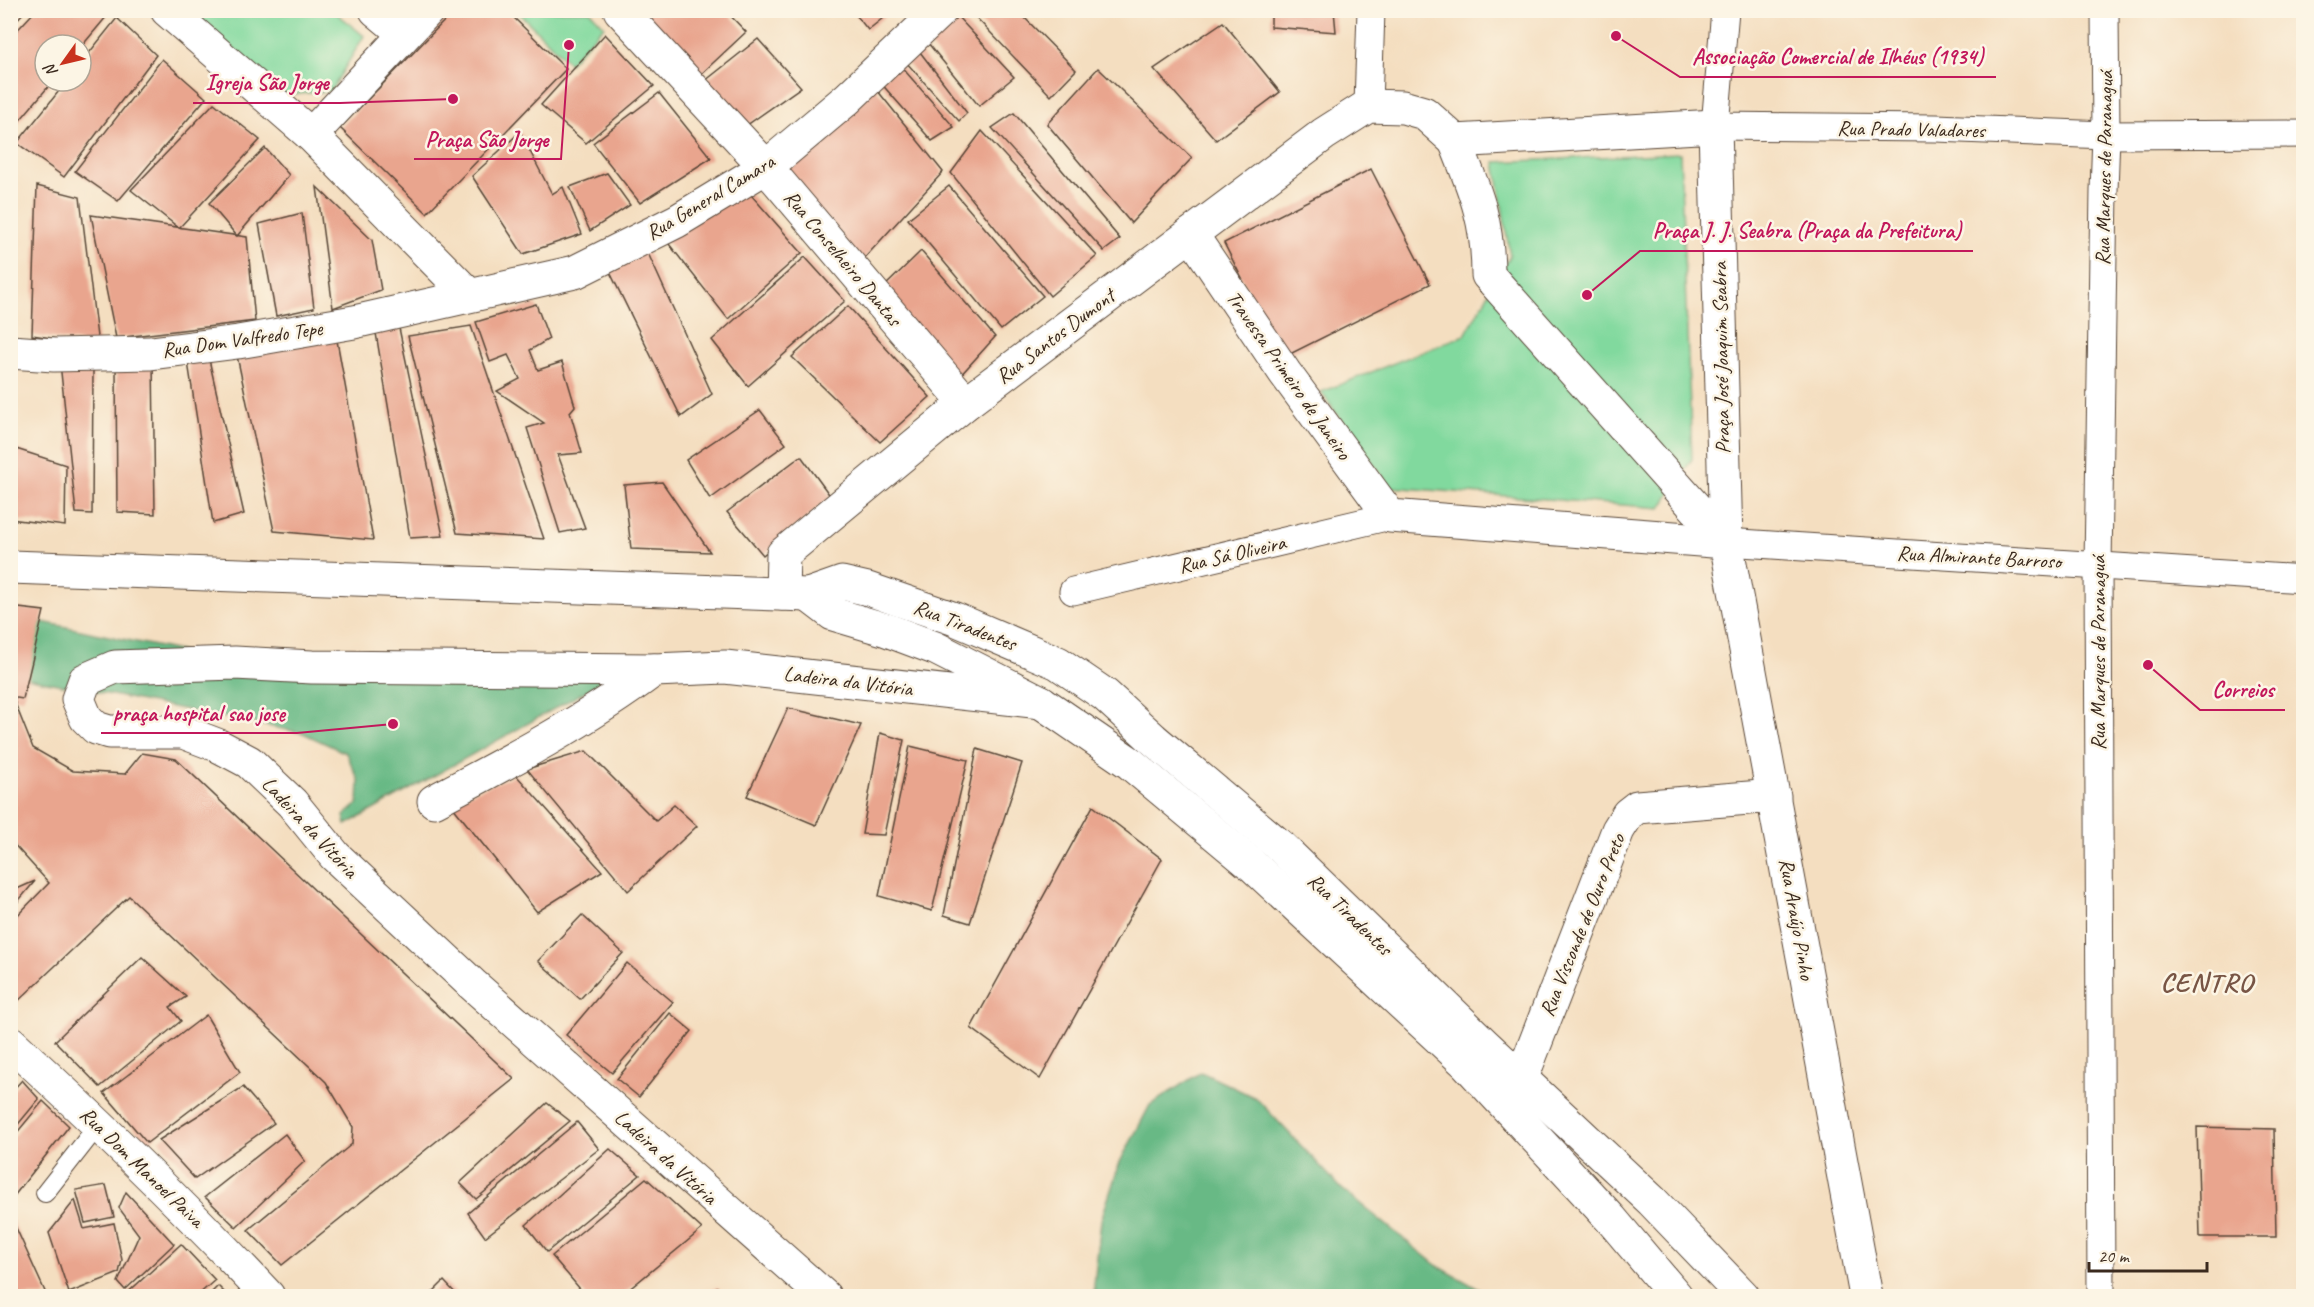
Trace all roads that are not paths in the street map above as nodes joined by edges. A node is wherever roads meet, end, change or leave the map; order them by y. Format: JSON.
{"nodes":[{"id":1,"x":167,"y":10,"type":"edge"},
{"id":2,"x":376,"y":10,"type":"edge"},
{"id":3,"x":428,"y":10,"type":"edge"},
{"id":4,"x":620,"y":10,"type":"edge"},
{"id":5,"x":942,"y":10,"type":"edge"},
{"id":6,"x":1371,"y":10,"type":"edge"},
{"id":7,"x":1725,"y":10,"type":"edge"},
{"id":8,"x":2104,"y":10,"type":"edge"},
{"id":9,"x":405,"y":34,"type":"junction"},
{"id":10,"x":1368,"y":106,"type":"junction"},
{"id":11,"x":1715,"y":126,"type":"junction"},
{"id":12,"x":2304,"y":134,"type":"edge"},
{"id":13,"x":311,"y":135,"type":"junction"},
{"id":14,"x":2106,"y":135,"type":"junction"},
{"id":15,"x":1455,"y":141,"type":"junction"},
{"id":16,"x":766,"y":167,"type":"junction"},
{"id":17,"x":1191,"y":234,"type":"junction"},
{"id":18,"x":469,"y":295,"type":"junction"},
{"id":19,"x":10,"y":352,"type":"edge"},
{"id":20,"x":966,"y":403,"type":"junction"},
{"id":21,"x":1390,"y":516,"type":"junction"},
{"id":22,"x":1726,"y":542,"type":"junction"},
{"id":23,"x":2098,"y":564,"type":"junction"},
{"id":24,"x":10,"y":567,"type":"edge"},
{"id":25,"x":2304,"y":579,"type":"edge"},
{"id":26,"x":1073,"y":591,"type":"dead end"},
{"id":27,"x":795,"y":595,"type":"junction"},
{"id":28,"x":654,"y":670,"type":"junction"},
{"id":29,"x":1041,"y":702,"type":"junction"},
{"id":30,"x":1774,"y":796,"type":"junction"},
{"id":31,"x":434,"y":801,"type":"dead end"},
{"id":32,"x":1243,"y":815,"type":"junction"},
{"id":33,"x":1223,"y":840,"type":"junction"},
{"id":34,"x":10,"y":1042,"type":"edge"},
{"id":35,"x":1512,"y":1091,"type":"junction"},
{"id":36,"x":99,"y":1124,"type":"junction"},
{"id":37,"x":45,"y":1193,"type":"dead end"},
{"id":38,"x":268,"y":1296,"type":"edge"},
{"id":39,"x":824,"y":1296,"type":"edge"},
{"id":40,"x":1676,"y":1296,"type":"edge"},
{"id":41,"x":1743,"y":1296,"type":"edge"},
{"id":42,"x":1866,"y":1296,"type":"edge"},
{"id":43,"x":2101,"y":1296,"type":"edge"}],
"edges":[{"from":1,"to":13,"type":"street"},
{"from":2,"to":9,"type":"street"},
{"from":3,"to":9,"type":"street"},
{"from":4,"to":16,"type":"street","name":"Rua Conselheiro Dantas"},
{"from":5,"to":16,"type":"street","name":"Rua General Camara"},
{"from":6,"to":10,"type":"street"},
{"from":7,"to":11,"type":"street"},
{"from":8,"to":14,"type":"street","name":"Rua Marques de Paranaguá"},
{"from":9,"to":13,"type":"street"},
{"from":10,"to":15,"type":"street"},
{"from":10,"to":17,"type":"street","name":"Rua Santos Dumont"},
{"from":11,"to":14,"type":"street","name":"Rua Prado Valadares"},
{"from":11,"to":15,"type":"street"},
{"from":11,"to":22,"type":"street","name":"Praça José Joaquim Seabra"},
{"from":12,"to":14,"type":"street","name":"Rua Prado Valadares"},
{"from":13,"to":18,"type":"street"},
{"from":14,"to":23,"type":"street","name":"Rua Marques de Paranaguá"},
{"from":15,"to":22,"type":"street"},
{"from":16,"to":18,"type":"street","name":"Rua General Camara"},
{"from":16,"to":20,"type":"street","name":"Rua Conselheiro Dantas"},
{"from":17,"to":20,"type":"street","name":"Rua Santos Dumont"},
{"from":17,"to":21,"type":"street","name":"Travessa Primeiro de Janeiro"},
{"from":18,"to":19,"type":"street","name":"Rua Dom Valfredo Tepe"},
{"from":20,"to":27,"type":"street","name":"Rua Santos Dumont"},
{"from":21,"to":22,"type":"street"},
{"from":21,"to":26,"type":"street","name":"Rua Sá Oliveira"},
{"from":22,"to":23,"type":"street","name":"Rua Almirante Barroso"},
{"from":22,"to":30,"type":"street","name":"Rua Araújo Pinho"},
{"from":23,"to":25,"type":"street","name":"Rua Almirante Barroso"},
{"from":23,"to":43,"type":"street","name":"Rua Marques de Paranaguá"},
{"from":24,"to":27,"type":"street"},
{"from":27,"to":29,"type":"street","name":"Rua Tiradentes"},
{"from":27,"to":32,"type":"street","name":"Rua Tiradentes"},
{"from":28,"to":29,"type":"street","name":"Ladeira da Vitória"},
{"from":28,"to":31,"type":"street"},
{"from":28,"to":39,"type":"street","name":"Ladeira da Vitória"},
{"from":29,"to":33,"type":"street","name":"Rua Tiradentes"},
{"from":30,"to":35,"type":"street","name":"Rua Visconde de Ouro Preto"},
{"from":30,"to":42,"type":"street","name":"Rua Araújo Pinho"},
{"from":32,"to":33,"type":"street"},
{"from":32,"to":35,"type":"street","name":"Rua Tiradentes"},
{"from":33,"to":35,"type":"street","name":"Rua Tiradentes"},
{"from":34,"to":36,"type":"street","name":"Rua Dom Manoel Paiva"},
{"from":35,"to":40,"type":"street"},
{"from":35,"to":41,"type":"street","name":"Rua Tiradentes"},
{"from":36,"to":37,"type":"lane"},
{"from":36,"to":38,"type":"street","name":"Rua Dom Manoel Paiva"}]}
